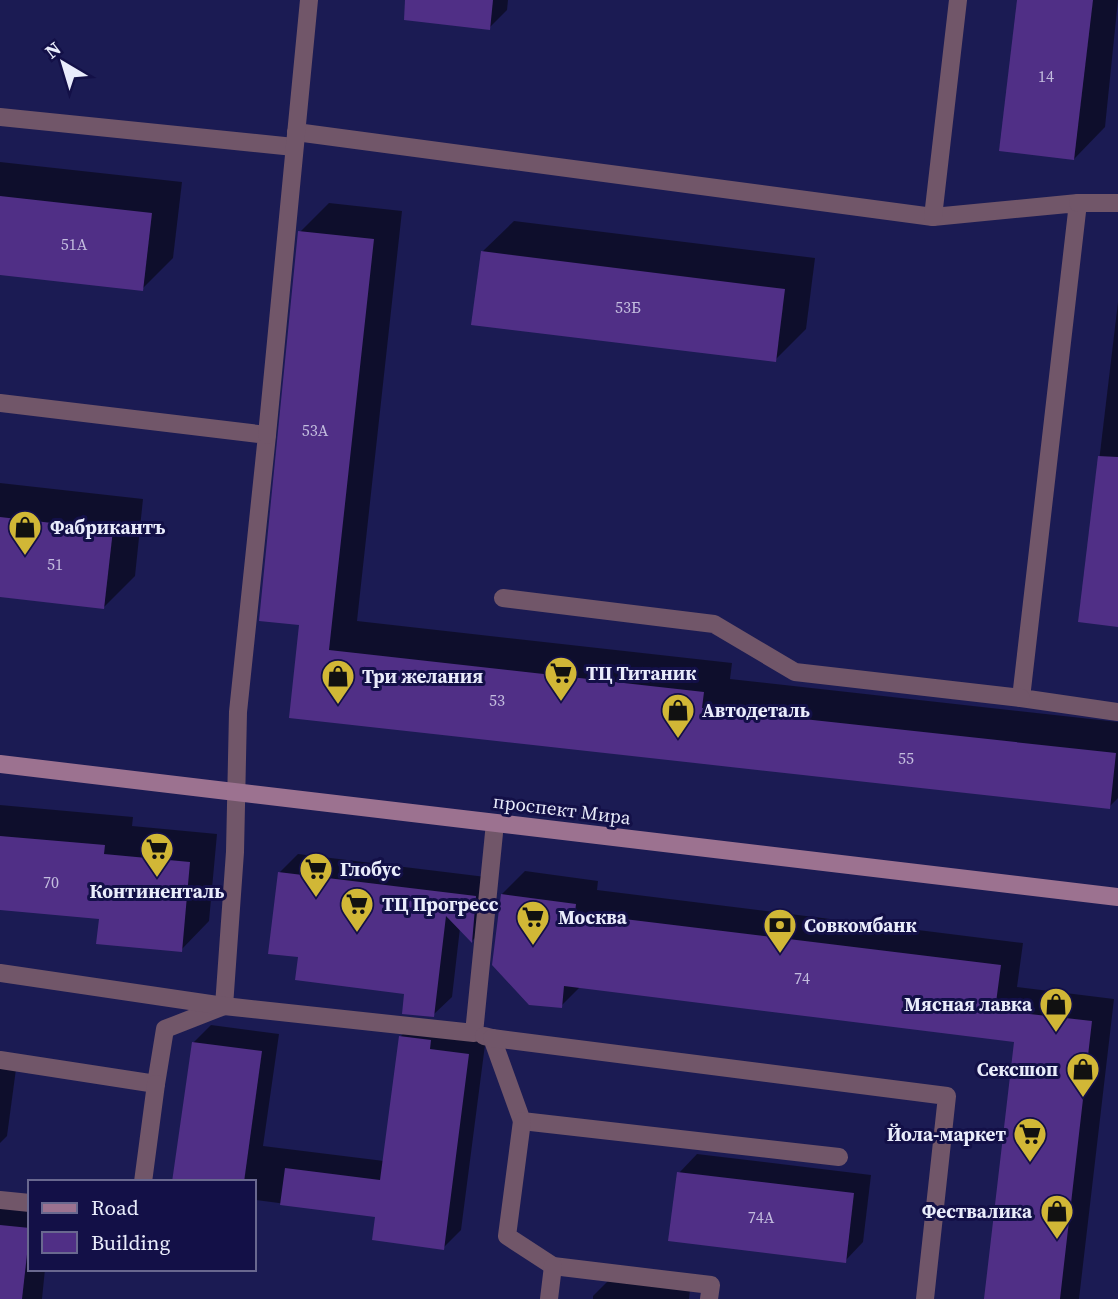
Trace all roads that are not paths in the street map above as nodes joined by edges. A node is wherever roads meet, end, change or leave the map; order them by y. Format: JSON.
{"nodes":[{"id":1,"x":309,"y":0,"type":"edge"},
{"id":2,"x":958,"y":0,"type":"edge"},
{"id":3,"x":0,"y":117,"type":"edge"},
{"id":4,"x":295,"y":139,"type":"junction"},
{"id":5,"x":1118,"y":203,"type":"edge"},
{"id":6,"x":1078,"y":204,"type":"junction"},
{"id":7,"x":933,"y":217,"type":"junction"},
{"id":8,"x":0,"y":403,"type":"edge"},
{"id":9,"x":267,"y":435,"type":"junction"},
{"id":10,"x":503,"y":598,"type":"dead end"},
{"id":11,"x":1021,"y":698,"type":"junction"},
{"id":12,"x":1118,"y":712,"type":"edge"},
{"id":13,"x":0,"y":764,"type":"edge"},
{"id":14,"x":236,"y":792,"type":"junction"},
{"id":15,"x":495,"y":822,"type":"junction"},
{"id":16,"x":1118,"y":897,"type":"edge"},
{"id":17,"x":0,"y":973,"type":"edge"},
{"id":18,"x":224,"y":1006,"type":"junction"},
{"id":19,"x":483,"y":1036,"type":"junction"},
{"id":20,"x":0,"y":1060,"type":"edge"},
{"id":21,"x":156,"y":1084,"type":"junction"},
{"id":22,"x":522,"y":1121,"type":"junction"},
{"id":23,"x":839,"y":1157,"type":"dead end"},
{"id":24,"x":143,"y":1180,"type":"edge"},
{"id":25,"x":0,"y":1200,"type":"edge"},
{"id":26,"x":28,"y":1203,"type":"edge"},
{"id":27,"x":553,"y":1266,"type":"junction"},
{"id":28,"x":549,"y":1299,"type":"edge"},
{"id":29,"x":709,"y":1299,"type":"edge"},
{"id":30,"x":925,"y":1299,"type":"edge"}],
"edges":[{"from":1,"to":4,"type":"lane"},
{"from":2,"to":7,"type":"lane"},
{"from":3,"to":4,"type":"lane"},
{"from":4,"to":7,"type":"lane"},
{"from":4,"to":9,"type":"lane"},
{"from":5,"to":6,"type":"lane"},
{"from":6,"to":7,"type":"lane"},
{"from":6,"to":11,"type":"lane"},
{"from":8,"to":9,"type":"lane"},
{"from":9,"to":14,"type":"lane"},
{"from":10,"to":11,"type":"lane"},
{"from":11,"to":12,"type":"lane"},
{"from":13,"to":14,"type":"main road","name":"проспект Мира"},
{"from":14,"to":15,"type":"main road","name":"проспект Мира"},
{"from":14,"to":18,"type":"lane"},
{"from":15,"to":16,"type":"main road","name":"проспект Мира"},
{"from":15,"to":19,"type":"lane"},
{"from":17,"to":18,"type":"lane"},
{"from":18,"to":19,"type":"lane"},
{"from":18,"to":21,"type":"lane"},
{"from":19,"to":22,"type":"lane"},
{"from":19,"to":30,"type":"lane"},
{"from":20,"to":21,"type":"lane"},
{"from":21,"to":24,"type":"lane"},
{"from":22,"to":23,"type":"lane"},
{"from":22,"to":27,"type":"lane"},
{"from":25,"to":26,"type":"lane"},
{"from":27,"to":28,"type":"lane"},
{"from":27,"to":29,"type":"lane"}]}
